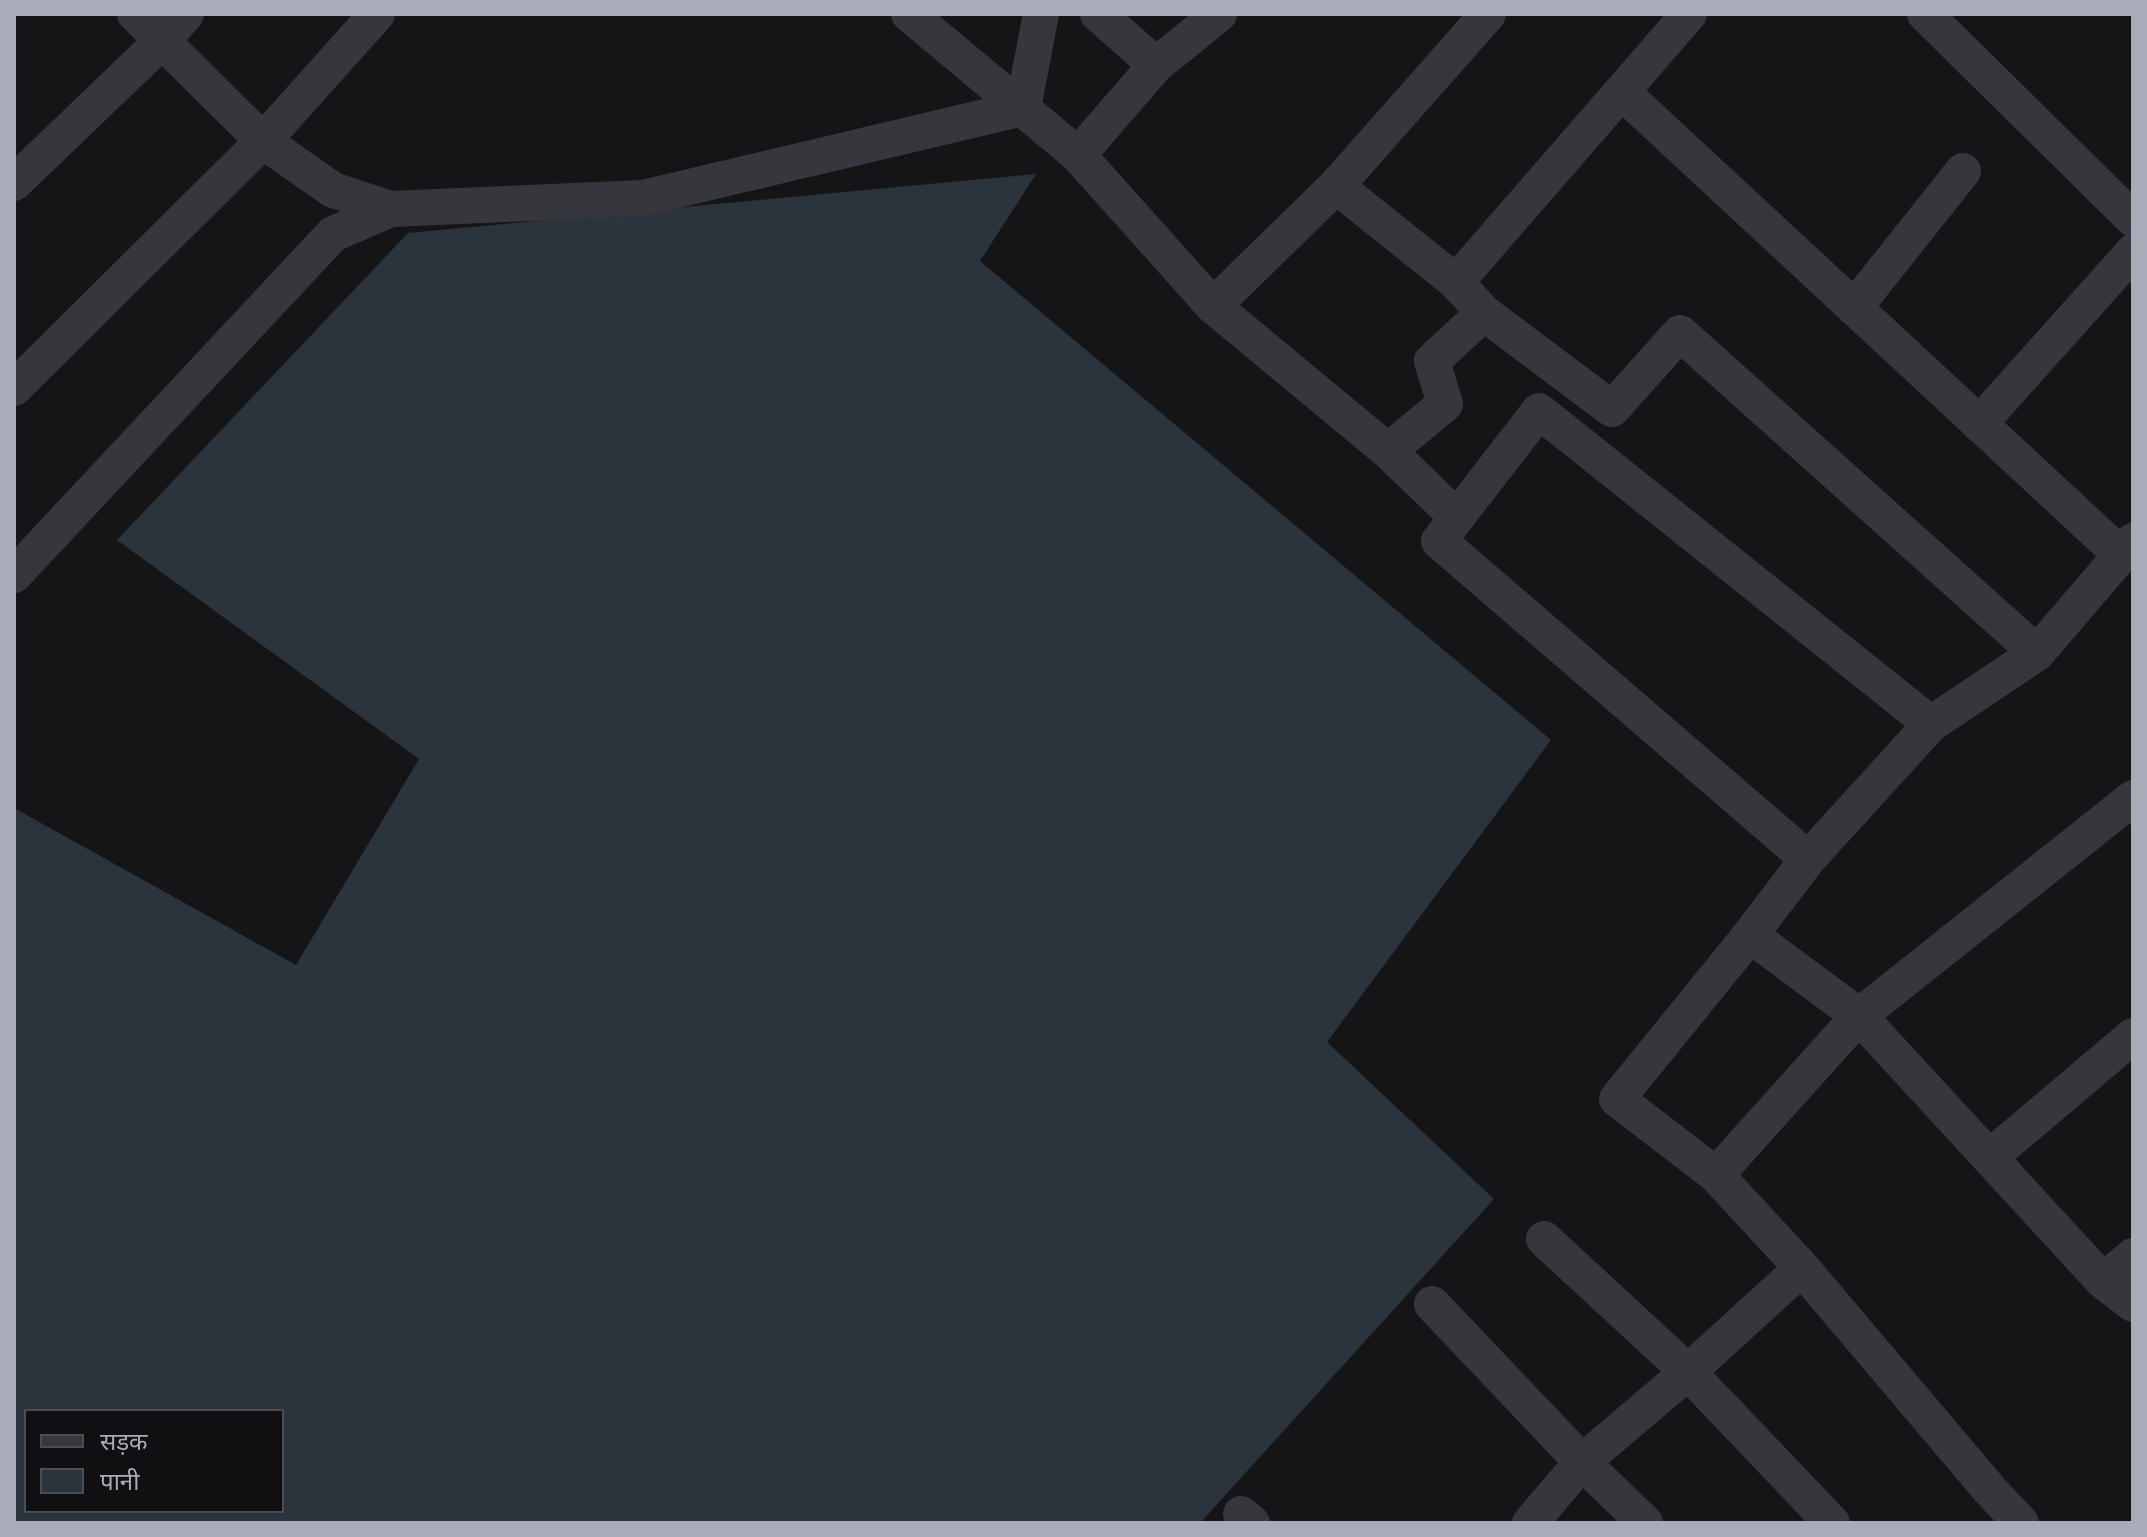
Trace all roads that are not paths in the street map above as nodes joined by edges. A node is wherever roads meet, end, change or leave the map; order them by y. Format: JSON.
{"nodes":[{"id":1,"x":135,"y":14,"type":"edge"},
{"id":2,"x":377,"y":14,"type":"edge"},
{"id":3,"x":909,"y":14,"type":"edge"},
{"id":4,"x":1041,"y":14,"type":"edge"},
{"id":5,"x":1098,"y":14,"type":"edge"},
{"id":6,"x":1219,"y":14,"type":"edge"},
{"id":7,"x":1488,"y":14,"type":"edge"},
{"id":8,"x":1689,"y":14,"type":"edge"},
{"id":9,"x":1925,"y":14,"type":"edge"},
{"id":10,"x":174,"y":27,"type":"edge"},
{"id":11,"x":1156,"y":65,"type":"junction"},
{"id":12,"x":1622,"y":92,"type":"junction"},
{"id":13,"x":1023,"y":108,"type":"junction"},
{"id":14,"x":263,"y":141,"type":"junction"},
{"id":15,"x":1078,"y":155,"type":"junction"},
{"id":16,"x":1963,"y":171,"type":"dead end"},
{"id":17,"x":14,"y":183,"type":"edge"},
{"id":18,"x":1336,"y":186,"type":"junction"},
{"id":19,"x":391,"y":209,"type":"junction"},
{"id":20,"x":2133,"y":219,"type":"edge"},
{"id":21,"x":2133,"y":252,"type":"edge"},
{"id":22,"x":1456,"y":282,"type":"junction"},
{"id":23,"x":1213,"y":306,"type":"junction"},
{"id":24,"x":1854,"y":308,"type":"junction"},
{"id":25,"x":1484,"y":313,"type":"junction"},
{"id":26,"x":14,"y":388,"type":"edge"},
{"id":27,"x":1979,"y":424,"type":"junction"},
{"id":28,"x":1388,"y":451,"type":"junction"},
{"id":29,"x":1457,"y":517,"type":"junction"},
{"id":30,"x":2127,"y":548,"type":"edge"},
{"id":31,"x":14,"y":575,"type":"edge"},
{"id":32,"x":2037,"y":653,"type":"junction"},
{"id":33,"x":1931,"y":724,"type":"junction"},
{"id":34,"x":2133,"y":798,"type":"edge"},
{"id":35,"x":1808,"y":859,"type":"junction"},
{"id":36,"x":1750,"y":935,"type":"junction"},
{"id":37,"x":1859,"y":1016,"type":"junction"},
{"id":38,"x":2133,"y":1036,"type":"edge"},
{"id":39,"x":1990,"y":1157,"type":"junction"},
{"id":40,"x":1716,"y":1175,"type":"junction"},
{"id":41,"x":1544,"y":1239,"type":"dead end"},
{"id":42,"x":2133,"y":1256,"type":"edge"},
{"id":43,"x":1802,"y":1268,"type":"junction"},
{"id":44,"x":2103,"y":1281,"type":"junction"},
{"id":45,"x":1432,"y":1304,"type":"dead end"},
{"id":46,"x":2133,"y":1304,"type":"edge"},
{"id":47,"x":1688,"y":1372,"type":"junction"},
{"id":48,"x":1582,"y":1462,"type":"junction"},
{"id":49,"x":1530,"y":1523,"type":"edge"},
{"id":50,"x":1645,"y":1523,"type":"edge"},
{"id":51,"x":1832,"y":1523,"type":"edge"},
{"id":52,"x":2021,"y":1523,"type":"edge"}],
"edges":[{"from":1,"to":10,"type":"street"},
{"from":2,"to":14,"type":"street"},
{"from":3,"to":13,"type":"street"},
{"from":4,"to":13,"type":"street"},
{"from":5,"to":11,"type":"street"},
{"from":6,"to":11,"type":"street"},
{"from":7,"to":18,"type":"street"},
{"from":8,"to":12,"type":"street"},
{"from":9,"to":20,"type":"street"},
{"from":10,"to":14,"type":"street"},
{"from":10,"to":17,"type":"street"},
{"from":11,"to":15,"type":"street"},
{"from":12,"to":22,"type":"street"},
{"from":12,"to":24,"type":"street"},
{"from":13,"to":15,"type":"street"},
{"from":13,"to":19,"type":"street"},
{"from":14,"to":19,"type":"street"},
{"from":14,"to":26,"type":"street"},
{"from":15,"to":23,"type":"street"},
{"from":16,"to":24,"type":"street"},
{"from":18,"to":22,"type":"street"},
{"from":18,"to":23,"type":"street"},
{"from":19,"to":31,"type":"street"},
{"from":21,"to":27,"type":"street"},
{"from":22,"to":25,"type":"street"},
{"from":23,"to":28,"type":"street"},
{"from":24,"to":27,"type":"street"},
{"from":25,"to":28,"type":"street"},
{"from":25,"to":32,"type":"street"},
{"from":27,"to":30,"type":"street"},
{"from":28,"to":29,"type":"street"},
{"from":29,"to":33,"type":"street"},
{"from":29,"to":35,"type":"street"},
{"from":30,"to":32,"type":"street"},
{"from":32,"to":33,"type":"street"},
{"from":33,"to":35,"type":"street"},
{"from":34,"to":37,"type":"street"},
{"from":35,"to":36,"type":"street"},
{"from":36,"to":37,"type":"street"},
{"from":36,"to":40,"type":"street"},
{"from":37,"to":39,"type":"street"},
{"from":37,"to":40,"type":"street"},
{"from":38,"to":39,"type":"street"},
{"from":39,"to":44,"type":"street"},
{"from":40,"to":43,"type":"street"},
{"from":41,"to":47,"type":"street"},
{"from":42,"to":44,"type":"street"},
{"from":43,"to":47,"type":"street"},
{"from":43,"to":52,"type":"street"},
{"from":44,"to":46,"type":"street"},
{"from":45,"to":48,"type":"street"},
{"from":47,"to":48,"type":"street"},
{"from":47,"to":51,"type":"street"},
{"from":48,"to":49,"type":"street"},
{"from":48,"to":50,"type":"street"}]}
